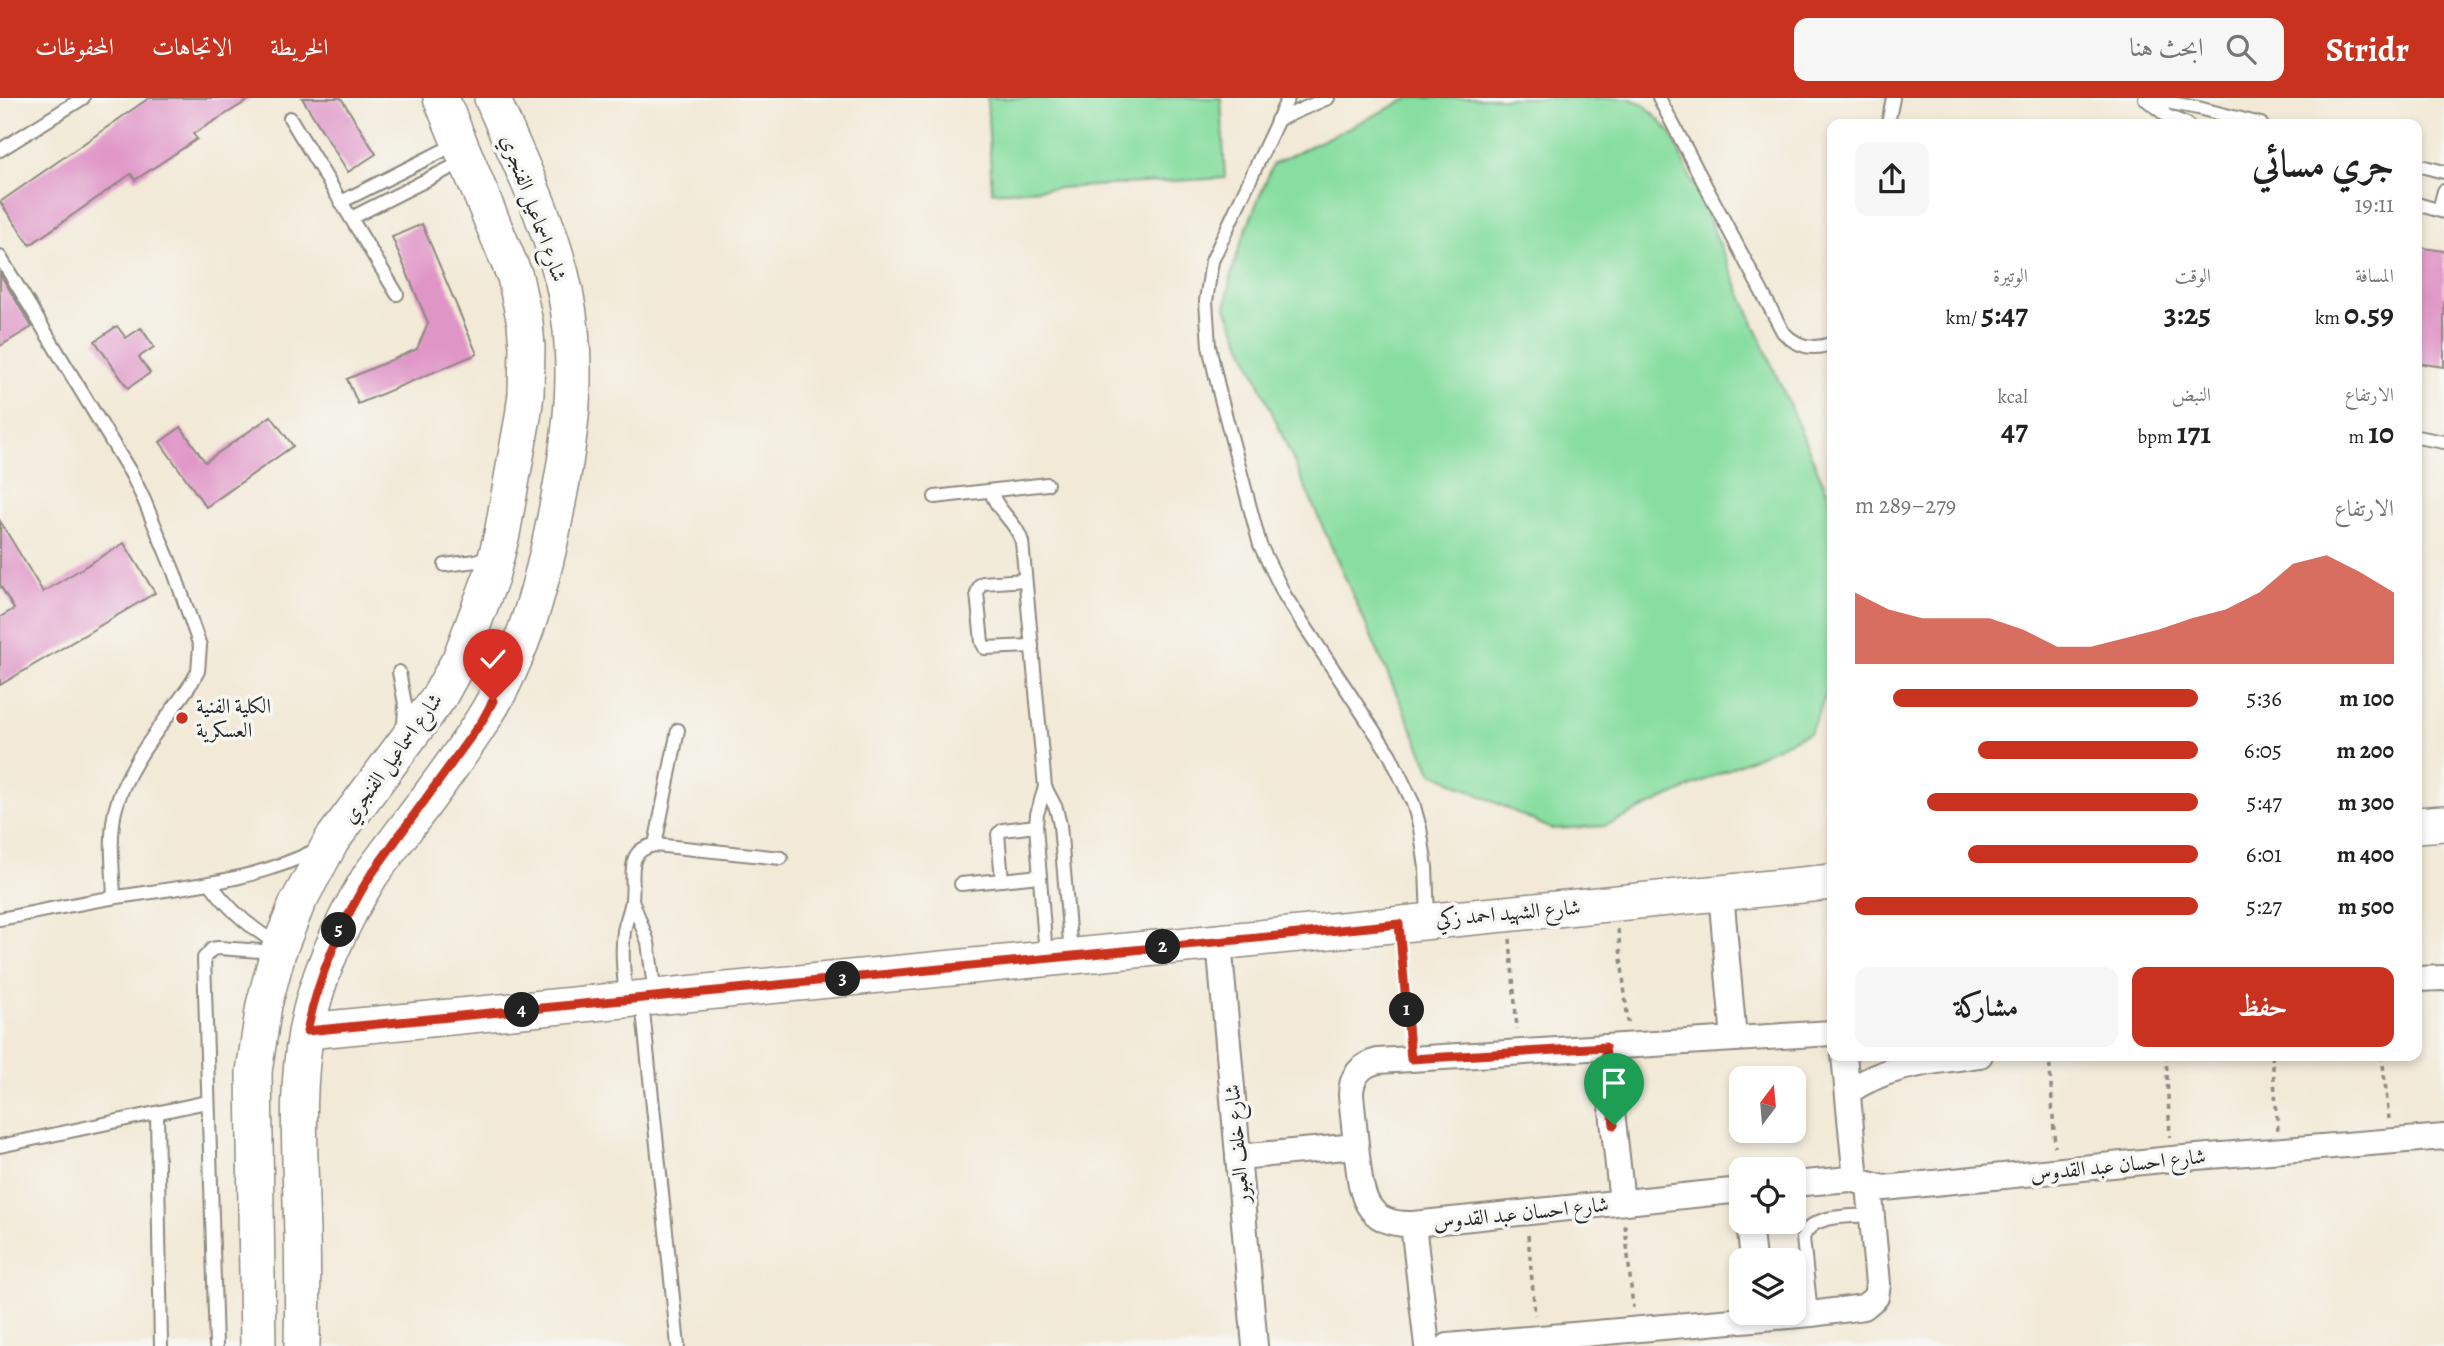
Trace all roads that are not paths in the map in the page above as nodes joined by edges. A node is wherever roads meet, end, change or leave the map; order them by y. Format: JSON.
{"nodes":[{"id":1,"x":83,"y":98,"type":"edge"},
{"id":2,"x":441,"y":98,"type":"edge"},
{"id":3,"x":492,"y":98,"type":"edge"},
{"id":4,"x":1288,"y":98,"type":"edge"},
{"id":5,"x":1328,"y":98,"type":"edge"},
{"id":6,"x":1660,"y":98,"type":"edge"},
{"id":7,"x":1893,"y":98,"type":"edge"},
{"id":8,"x":2144,"y":98,"type":"edge"},
{"id":9,"x":290,"y":118,"type":"dead end"},
{"id":10,"x":1889,"y":119,"type":"edge"},
{"id":11,"x":2174,"y":119,"type":"edge"},
{"id":12,"x":2241,"y":119,"type":"edge"},
{"id":13,"x":1277,"y":120,"type":"junction"},
{"id":14,"x":0,"y":150,"type":"edge"},
{"id":15,"x":463,"y":151,"type":"junction"},
{"id":16,"x":2422,"y":166,"type":"edge"},
{"id":17,"x":2444,"y":172,"type":"edge"},
{"id":18,"x":2444,"y":191,"type":"edge"},
{"id":19,"x":341,"y":202,"type":"junction"},
{"id":20,"x":2422,"y":205,"type":"edge"},
{"id":21,"x":2441,"y":211,"type":"edge"},
{"id":22,"x":351,"y":218,"type":"junction"},
{"id":23,"x":0,"y":257,"type":"edge"},
{"id":24,"x":397,"y":294,"type":"dead end"},
{"id":25,"x":1827,"y":345,"type":"edge"},
{"id":26,"x":2422,"y":438,"type":"edge"},
{"id":27,"x":2444,"y":442,"type":"edge"},
{"id":28,"x":1047,"y":484,"type":"dead end"},
{"id":29,"x":991,"y":491,"type":"junction"},
{"id":30,"x":935,"y":497,"type":"dead end"},
{"id":31,"x":498,"y":549,"type":"junction"},
{"id":32,"x":445,"y":565,"type":"dead end"},
{"id":33,"x":1025,"y":580,"type":"junction"},
{"id":34,"x":1032,"y":646,"type":"junction"},
{"id":35,"x":399,"y":672,"type":"dead end"},
{"id":36,"x":678,"y":730,"type":"dead end"},
{"id":37,"x":400,"y":747,"type":"junction"},
{"id":38,"x":1045,"y":786,"type":"junction"},
{"id":39,"x":2444,"y":823,"type":"edge"},
{"id":40,"x":2422,"y":825,"type":"edge"},
{"id":41,"x":1036,"y":826,"type":"junction"},
{"id":42,"x":332,"y":840,"type":"junction"},
{"id":43,"x":656,"y":845,"type":"junction"},
{"id":44,"x":781,"y":858,"type":"dead end"},
{"id":45,"x":1040,"y":876,"type":"junction"},
{"id":46,"x":1002,"y":880,"type":"junction"},
{"id":47,"x":1827,"y":882,"type":"edge"},
{"id":48,"x":210,"y":883,"type":"junction"},
{"id":49,"x":961,"y":884,"type":"dead end"},
{"id":50,"x":1721,"y":893,"type":"junction"},
{"id":51,"x":114,"y":897,"type":"junction"},
{"id":52,"x":632,"y":900,"type":"junction"},
{"id":53,"x":0,"y":919,"type":"edge"},
{"id":54,"x":1413,"y":922,"type":"junction"},
{"id":55,"x":1219,"y":942,"type":"junction"},
{"id":56,"x":280,"y":949,"type":"junction"},
{"id":57,"x":1059,"y":958,"type":"junction"},
{"id":58,"x":2444,"y":978,"type":"edge"},
{"id":59,"x":2422,"y":979,"type":"edge"},
{"id":60,"x":2444,"y":992,"type":"edge"},
{"id":61,"x":2422,"y":993,"type":"edge"},
{"id":62,"x":641,"y":998,"type":"junction"},
{"id":63,"x":307,"y":1031,"type":"junction"},
{"id":64,"x":1827,"y":1033,"type":"edge"},
{"id":65,"x":1734,"y":1039,"type":"junction"},
{"id":66,"x":1605,"y":1047,"type":"junction"},
{"id":67,"x":1845,"y":1061,"type":"edge"},
{"id":68,"x":1940,"y":1061,"type":"edge"},
{"id":69,"x":1848,"y":1092,"type":"junction"},
{"id":70,"x":207,"y":1102,"type":"junction"},
{"id":71,"x":157,"y":1112,"type":"junction"},
{"id":72,"x":2444,"y":1137,"type":"edge"},
{"id":73,"x":0,"y":1146,"type":"edge"},
{"id":74,"x":1356,"y":1146,"type":"junction"},
{"id":75,"x":1238,"y":1157,"type":"junction"},
{"id":76,"x":1862,"y":1182,"type":"junction"},
{"id":77,"x":1806,"y":1184,"type":"edge"},
{"id":78,"x":1729,"y":1191,"type":"edge"},
{"id":79,"x":1622,"y":1202,"type":"junction"},
{"id":80,"x":1872,"y":1215,"type":"junction"},
{"id":81,"x":1413,"y":1224,"type":"junction"},
{"id":82,"x":1806,"y":1314,"type":"edge"},
{"id":83,"x":1811,"y":1314,"type":"junction"},
{"id":84,"x":1729,"y":1318,"type":"edge"},
{"id":85,"x":160,"y":1346,"type":"edge"},
{"id":86,"x":216,"y":1346,"type":"edge"},
{"id":87,"x":258,"y":1346,"type":"edge"},
{"id":88,"x":302,"y":1346,"type":"edge"},
{"id":89,"x":678,"y":1346,"type":"edge"},
{"id":90,"x":1255,"y":1346,"type":"edge"},
{"id":91,"x":1427,"y":1346,"type":"edge"},
{"id":92,"x":1448,"y":1346,"type":"edge"}],
"edges":[{"from":1,"to":14,"type":"lane"},
{"from":2,"to":15,"type":"main road","name":"شارع اسماعيل الفنجري"},
{"from":3,"to":63,"type":"main road","name":"شارع اسماعيل الفنجري"},
{"from":4,"to":13,"type":"lane"},
{"from":5,"to":13,"type":"lane"},
{"from":6,"to":25,"type":"lane"},
{"from":7,"to":10,"type":"lane"},
{"from":8,"to":11,"type":"lane"},
{"from":8,"to":12,"type":"lane"},
{"from":9,"to":19,"type":"lane"},
{"from":13,"to":54,"type":"lane"},
{"from":15,"to":19,"type":"lane"},
{"from":15,"to":22,"type":"lane"},
{"from":15,"to":31,"type":"main road","name":"شارع اسماعيل الفنجري"},
{"from":16,"to":17,"type":"lane"},
{"from":18,"to":21,"type":"lane"},
{"from":19,"to":22,"type":"lane"},
{"from":20,"to":21,"type":"lane"},
{"from":22,"to":24,"type":"lane"},
{"from":23,"to":51,"type":"lane"},
{"from":26,"to":27,"type":"lane"},
{"from":28,"to":29,"type":"lane"},
{"from":29,"to":30,"type":"lane"},
{"from":29,"to":33,"type":"lane"},
{"from":31,"to":32,"type":"lane"},
{"from":31,"to":37,"type":"main road","name":"شارع اسماعيل الفنجري"},
{"from":33,"to":34,"type":"lane"},
{"from":33,"to":34,"type":"lane"},
{"from":34,"to":38,"type":"lane"},
{"from":35,"to":37,"type":"lane"},
{"from":36,"to":43,"type":"lane"},
{"from":37,"to":42,"type":"main road","name":"شارع اسماعيل الفنجري"},
{"from":38,"to":41,"type":"lane"},
{"from":38,"to":57,"type":"lane"},
{"from":39,"to":40,"type":"main road"},
{"from":41,"to":45,"type":"lane"},
{"from":41,"to":46,"type":"lane"},
{"from":42,"to":48,"type":"lane"},
{"from":42,"to":56,"type":"main road","name":"شارع اسماعيل الفنجري"},
{"from":43,"to":44,"type":"lane"},
{"from":43,"to":52,"type":"lane"},
{"from":45,"to":46,"type":"lane"},
{"from":45,"to":57,"type":"lane"},
{"from":46,"to":49,"type":"lane"},
{"from":47,"to":50,"type":"main road","name":"شارع الشهيد احمد زكي"},
{"from":48,"to":51,"type":"lane"},
{"from":48,"to":56,"type":"lane"},
{"from":50,"to":54,"type":"main road","name":"شارع الشهيد احمد زكي"},
{"from":50,"to":65,"type":"street"},
{"from":51,"to":53,"type":"lane"},
{"from":52,"to":62,"type":"lane"},
{"from":52,"to":62,"type":"lane"},
{"from":54,"to":55,"type":"main road","name":"شارع الشهيد احمد زكي"},
{"from":55,"to":57,"type":"main road","name":"شارع الشهيد احمد زكي"},
{"from":55,"to":75,"type":"street","name":"شارع خلف العبور"},
{"from":56,"to":70,"type":"lane"},
{"from":56,"to":87,"type":"main road","name":"شارع اسماعيل الفنجري"},
{"from":57,"to":62,"type":"main road","name":"شارع الشهيد احمد زكي"},
{"from":58,"to":59,"type":"street"},
{"from":60,"to":61,"type":"street"},
{"from":62,"to":63,"type":"main road","name":"شارع الشهيد احمد زكي"},
{"from":62,"to":89,"type":"lane"},
{"from":63,"to":88,"type":"main road","name":"شارع اسماعيل الفنجري"},
{"from":64,"to":65,"type":"street","name":"شارع احسان عبد القدوس"},
{"from":65,"to":66,"type":"street","name":"شارع احسان عبد القدوس"},
{"from":66,"to":74,"type":"street","name":"شارع احسان عبد القدوس"},
{"from":66,"to":79,"type":"street"},
{"from":67,"to":69,"type":"street"},
{"from":68,"to":69,"type":"street"},
{"from":69,"to":76,"type":"street"},
{"from":70,"to":71,"type":"lane"},
{"from":70,"to":86,"type":"lane"},
{"from":71,"to":73,"type":"lane"},
{"from":71,"to":85,"type":"lane"},
{"from":72,"to":76,"type":"street","name":"شارع احسان عبد القدوس"},
{"from":74,"to":75,"type":"street"},
{"from":74,"to":81,"type":"street","name":"شارع احسان عبد القدوس"},
{"from":75,"to":90,"type":"street","name":"شارع خلف العبور"},
{"from":76,"to":77,"type":"street","name":"شارع احسان عبد القدوس"},
{"from":76,"to":80,"type":"street"},
{"from":78,"to":79,"type":"street","name":"شارع احسان عبد القدوس"},
{"from":79,"to":81,"type":"street","name":"شارع احسان عبد القدوس"},
{"from":80,"to":83,"type":"street"},
{"from":80,"to":83,"type":"lane"},
{"from":81,"to":91,"type":"street"},
{"from":82,"to":83,"type":"street"},
{"from":84,"to":92,"type":"street"}]}
